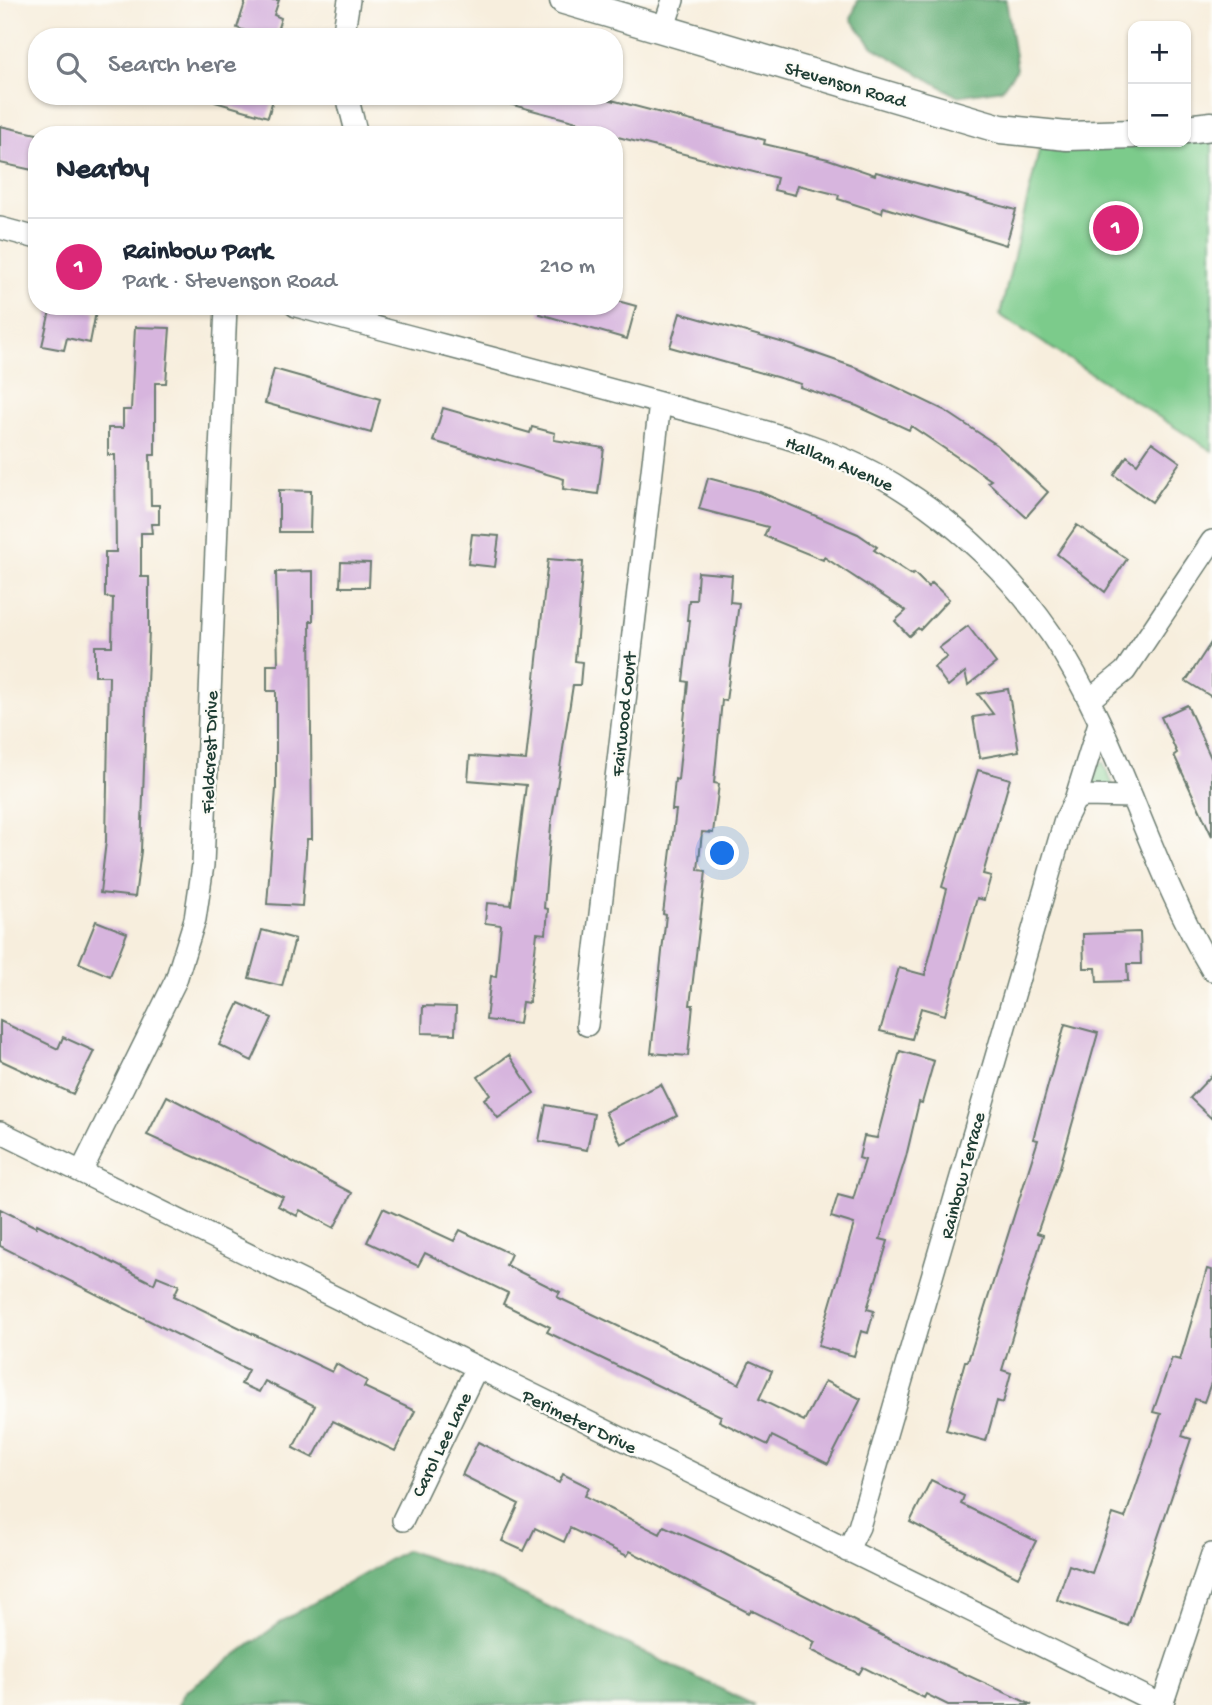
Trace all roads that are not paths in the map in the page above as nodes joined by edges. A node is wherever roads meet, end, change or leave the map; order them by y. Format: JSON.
{"nodes":[{"id":1,"x":349,"y":0,"type":"edge"},
{"id":2,"x":564,"y":0,"type":"edge"},
{"id":3,"x":673,"y":0,"type":"edge"},
{"id":4,"x":344,"y":28,"type":"edge"},
{"id":5,"x":663,"y":30,"type":"junction"},
{"id":6,"x":349,"y":105,"type":"edge"},
{"id":7,"x":355,"y":126,"type":"edge"},
{"id":8,"x":1212,"y":127,"type":"edge"},
{"id":9,"x":1191,"y":129,"type":"edge"},
{"id":10,"x":1128,"y":134,"type":"edge"},
{"id":11,"x":0,"y":228,"type":"edge"},
{"id":12,"x":28,"y":236,"type":"edge"},
{"id":13,"x":226,"y":315,"type":"edge"},
{"id":14,"x":363,"y":315,"type":"edge"},
{"id":15,"x":660,"y":402,"type":"junction"},
{"id":16,"x":1212,"y":541,"type":"edge"},
{"id":17,"x":1089,"y":700,"type":"junction"},
{"id":18,"x":1099,"y":723,"type":"junction"},
{"id":19,"x":1132,"y":797,"type":"junction"},
{"id":20,"x":1075,"y":800,"type":"junction"},
{"id":21,"x":1212,"y":970,"type":"edge"},
{"id":22,"x":587,"y":1025,"type":"dead end"},
{"id":23,"x":0,"y":1132,"type":"edge"},
{"id":24,"x":81,"y":1172,"type":"junction"},
{"id":25,"x":476,"y":1368,"type":"junction"},
{"id":26,"x":403,"y":1520,"type":"dead end"},
{"id":27,"x":847,"y":1550,"type":"junction"},
{"id":28,"x":1212,"y":1554,"type":"edge"},
{"id":29,"x":1162,"y":1705,"type":"edge"}],
"edges":[{"from":1,"to":4,"type":"street"},
{"from":2,"to":5,"type":"main road","name":"Stevenson Road"},
{"from":3,"to":5,"type":"street"},
{"from":5,"to":10,"type":"main road","name":"Stevenson Road"},
{"from":6,"to":7,"type":"street"},
{"from":8,"to":9,"type":"main road"},
{"from":11,"to":12,"type":"street"},
{"from":13,"to":24,"type":"street","name":"Fieldcrest Drive"},
{"from":14,"to":15,"type":"street","name":"Hallam Avenue"},
{"from":15,"to":17,"type":"street","name":"Hallam Avenue"},
{"from":15,"to":22,"type":"street","name":"Fairwood Court"},
{"from":16,"to":17,"type":"street"},
{"from":17,"to":18,"type":"street","name":"Hallam Avenue"},
{"from":18,"to":19,"type":"street","name":"Hallam Avenue"},
{"from":18,"to":20,"type":"street","name":"Rainbow Terrace"},
{"from":19,"to":20,"type":"street"},
{"from":19,"to":21,"type":"street","name":"Hallam Avenue"},
{"from":20,"to":27,"type":"street","name":"Rainbow Terrace"},
{"from":23,"to":24,"type":"street","name":"Perimeter Drive"},
{"from":24,"to":25,"type":"street","name":"Perimeter Drive"},
{"from":25,"to":26,"type":"street","name":"Carol Lee Lane"},
{"from":25,"to":27,"type":"street","name":"Perimeter Drive"},
{"from":27,"to":29,"type":"street","name":"Perimeter Drive"},
{"from":28,"to":29,"type":"street"}]}
